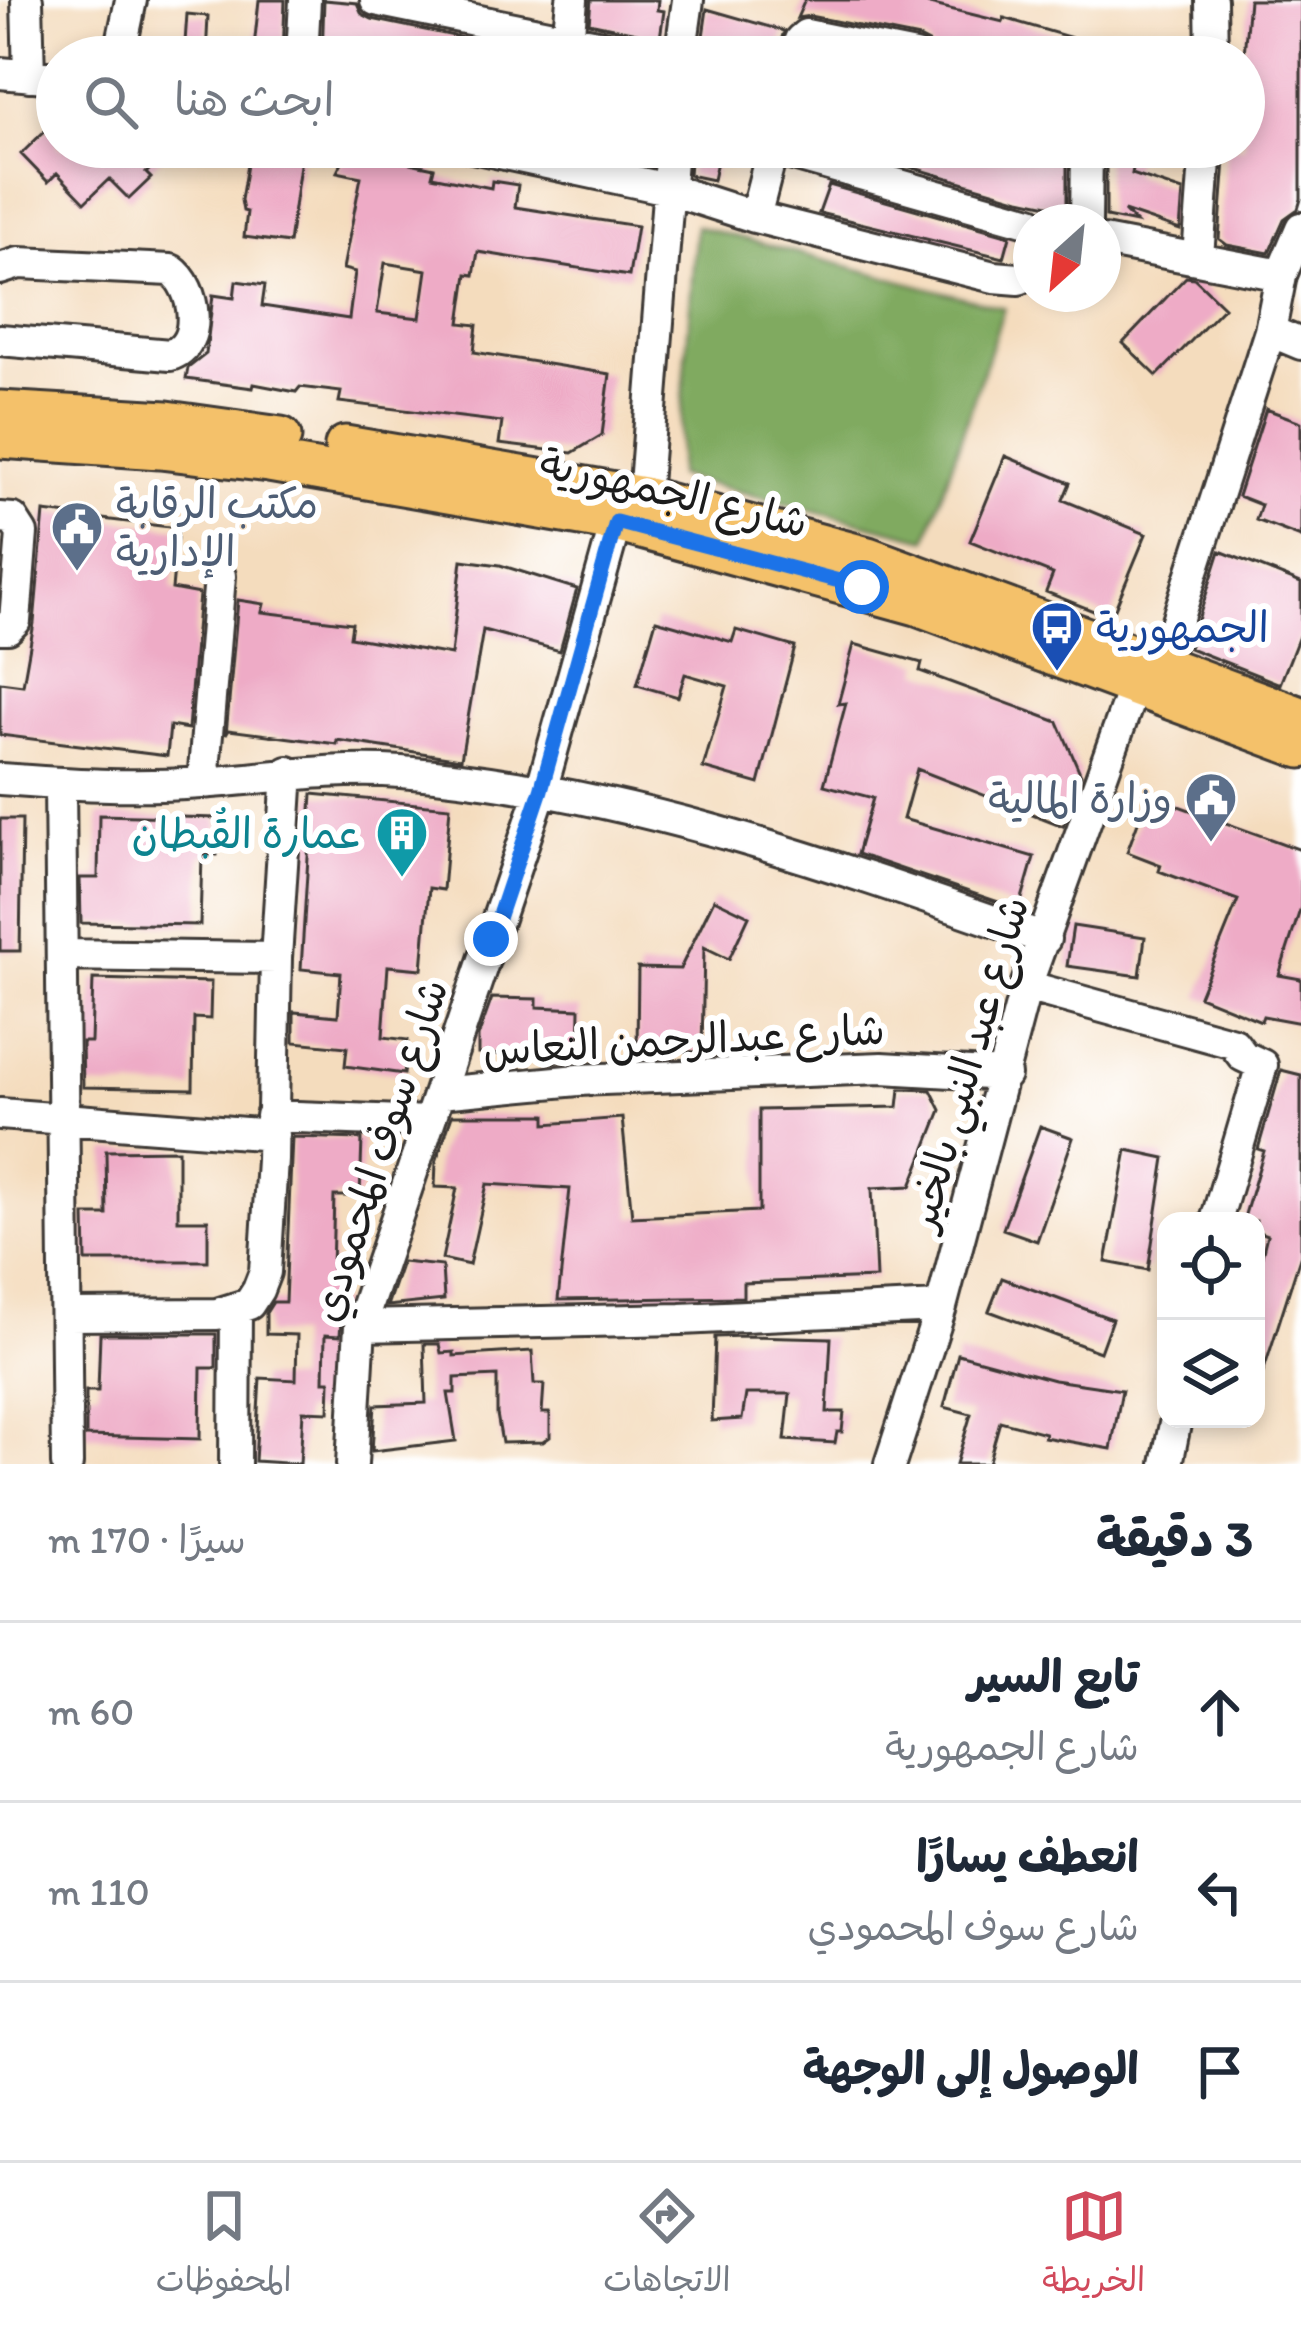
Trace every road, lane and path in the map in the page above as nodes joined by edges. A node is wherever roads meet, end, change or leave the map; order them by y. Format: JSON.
{"nodes":[{"id":1,"x":27,"y":0,"type":"edge"},
{"id":2,"x":131,"y":0,"type":"edge"},
{"id":3,"x":305,"y":0,"type":"edge"},
{"id":4,"x":376,"y":0,"type":"edge"},
{"id":5,"x":572,"y":0,"type":"edge"},
{"id":6,"x":688,"y":0,"type":"edge"},
{"id":7,"x":1211,"y":0,"type":"edge"},
{"id":8,"x":123,"y":36,"type":"edge"},
{"id":9,"x":303,"y":36,"type":"edge"},
{"id":10,"x":541,"y":36,"type":"edge"},
{"id":11,"x":569,"y":36,"type":"edge"},
{"id":12,"x":683,"y":36,"type":"edge"},
{"id":13,"x":1212,"y":36,"type":"edge"},
{"id":14,"x":28,"y":76,"type":"edge"},
{"id":15,"x":570,"y":168,"type":"edge"},
{"id":16,"x":670,"y":168,"type":"edge"},
{"id":17,"x":767,"y":168,"type":"edge"},
{"id":18,"x":842,"y":168,"type":"edge"},
{"id":19,"x":1087,"y":168,"type":"edge"},
{"id":20,"x":1204,"y":168,"type":"edge"},
{"id":21,"x":668,"y":189,"type":"junction"},
{"id":22,"x":1086,"y":204,"type":"edge"},
{"id":23,"x":755,"y":217,"type":"junction"},
{"id":24,"x":1013,"y":217,"type":"edge"},
{"id":25,"x":1301,"y":227,"type":"edge"},
{"id":26,"x":1121,"y":244,"type":"edge"},
{"id":27,"x":1198,"y":257,"type":"junction"},
{"id":28,"x":0,"y":269,"type":"edge"},
{"id":29,"x":1281,"y":275,"type":"junction"},
{"id":30,"x":1013,"y":279,"type":"edge"},
{"id":31,"x":1270,"y":331,"type":"junction"},
{"id":32,"x":0,"y":340,"type":"edge"},
{"id":33,"x":1301,"y":344,"type":"edge"},
{"id":34,"x":0,"y":411,"type":"edge"},
{"id":35,"x":0,"y":438,"type":"edge"},
{"id":36,"x":630,"y":509,"type":"junction"},
{"id":37,"x":0,"y":518,"type":"edge"},
{"id":38,"x":220,"y":576,"type":"dead end"},
{"id":39,"x":0,"y":628,"type":"edge"},
{"id":40,"x":1148,"y":675,"type":"junction"},
{"id":41,"x":1301,"y":717,"type":"edge"},
{"id":42,"x":1301,"y":748,"type":"edge"},
{"id":43,"x":288,"y":772,"type":"junction"},
{"id":44,"x":0,"y":779,"type":"edge"},
{"id":45,"x":203,"y":783,"type":"junction"},
{"id":46,"x":60,"y":784,"type":"junction"},
{"id":47,"x":541,"y":790,"type":"junction"},
{"id":48,"x":1045,"y":939,"type":"junction"},
{"id":49,"x":62,"y":955,"type":"junction"},
{"id":50,"x":276,"y":958,"type":"junction"},
{"id":51,"x":1026,"y":986,"type":"junction"},
{"id":52,"x":1005,"y":1075,"type":"junction"},
{"id":53,"x":434,"y":1107,"type":"junction"},
{"id":54,"x":0,"y":1114,"type":"edge"},
{"id":55,"x":65,"y":1121,"type":"junction"},
{"id":56,"x":272,"y":1126,"type":"junction"},
{"id":57,"x":1219,"y":1212,"type":"edge"},
{"id":58,"x":940,"y":1306,"type":"junction"},
{"id":59,"x":236,"y":1310,"type":"junction"},
{"id":60,"x":68,"y":1316,"type":"junction"},
{"id":61,"x":360,"y":1326,"type":"junction"},
{"id":62,"x":1174,"y":1428,"type":"edge"},
{"id":63,"x":67,"y":1464,"type":"edge"},
{"id":64,"x":236,"y":1464,"type":"edge"},
{"id":65,"x":352,"y":1464,"type":"edge"},
{"id":66,"x":890,"y":1464,"type":"edge"},
{"id":67,"x":1167,"y":1464,"type":"edge"}],
"edges":[{"from":1,"to":14,"type":"street"},
{"from":2,"to":8,"type":"street"},
{"from":3,"to":9,"type":"street"},
{"from":4,"to":10,"type":"street"},
{"from":5,"to":11,"type":"street"},
{"from":6,"to":12,"type":"street"},
{"from":7,"to":13,"type":"street"},
{"from":15,"to":21,"type":"street"},
{"from":16,"to":21,"type":"street","name":"شارع سوف المحمودي"},
{"from":17,"to":23,"type":"street"},
{"from":18,"to":24,"type":"street"},
{"from":19,"to":22,"type":"street"},
{"from":20,"to":27,"type":"street"},
{"from":21,"to":23,"type":"street"},
{"from":21,"to":36,"type":"street","name":"شارع سوف المحمودي"},
{"from":23,"to":30,"type":"street"},
{"from":25,"to":29,"type":"street","name":"شارع عبد النبي بالخير"},
{"from":26,"to":27,"type":"street"},
{"from":27,"to":29,"type":"street"},
{"from":28,"to":32,"type":"street"},
{"from":29,"to":31,"type":"street","name":"شارع عبد النبي بالخير"},
{"from":31,"to":33,"type":"street"},
{"from":31,"to":40,"type":"street","name":"شارع عبد النبي بالخير"},
{"from":34,"to":36,"type":"main road","name":"شارع الجمهورية"},
{"from":35,"to":36,"type":"main road","name":"شارع الجمهورية"},
{"from":36,"to":40,"type":"main road","name":"شارع الجمهورية"},
{"from":36,"to":47,"type":"street","name":"شارع سوف المحمودي"},
{"from":37,"to":39,"type":"street"},
{"from":38,"to":45,"type":"street"},
{"from":40,"to":41,"type":"main road","name":"شارع الجمهورية"},
{"from":40,"to":42,"type":"main road","name":"شارع الجمهورية"},
{"from":40,"to":48,"type":"street","name":"شارع عبد النبي بالخير"},
{"from":43,"to":45,"type":"street"},
{"from":43,"to":47,"type":"street"},
{"from":43,"to":50,"type":"street"},
{"from":44,"to":46,"type":"street"},
{"from":45,"to":46,"type":"street"},
{"from":46,"to":49,"type":"street"},
{"from":47,"to":48,"type":"street"},
{"from":47,"to":53,"type":"street","name":"شارع سوف المحمودي"},
{"from":48,"to":51,"type":"street","name":"شارع عبد النبي بالخير"},
{"from":49,"to":50,"type":"street"},
{"from":49,"to":55,"type":"street"},
{"from":50,"to":56,"type":"street"},
{"from":51,"to":52,"type":"street","name":"شارع عبد النبي بالخير"},
{"from":51,"to":57,"type":"street"},
{"from":52,"to":53,"type":"street","name":"شارع عبدالرحمن النعاس"},
{"from":52,"to":58,"type":"street","name":"شارع عبد النبي بالخير"},
{"from":53,"to":56,"type":"street","name":"شارع عبدالرحمن النعاس"},
{"from":53,"to":61,"type":"street","name":"شارع سوف المحمودي"},
{"from":54,"to":55,"type":"street","name":"شارع عبدالرحمن النعاس"},
{"from":55,"to":56,"type":"street","name":"شارع عبدالرحمن النعاس"},
{"from":55,"to":60,"type":"street"},
{"from":56,"to":59,"type":"street"},
{"from":58,"to":61,"type":"street"},
{"from":58,"to":66,"type":"street","name":"شارع عبد النبي بالخير"},
{"from":59,"to":60,"type":"street"},
{"from":59,"to":64,"type":"street"},
{"from":60,"to":63,"type":"street"},
{"from":61,"to":65,"type":"street","name":"شارع سوف المحمودي"},
{"from":62,"to":67,"type":"street"}]}
